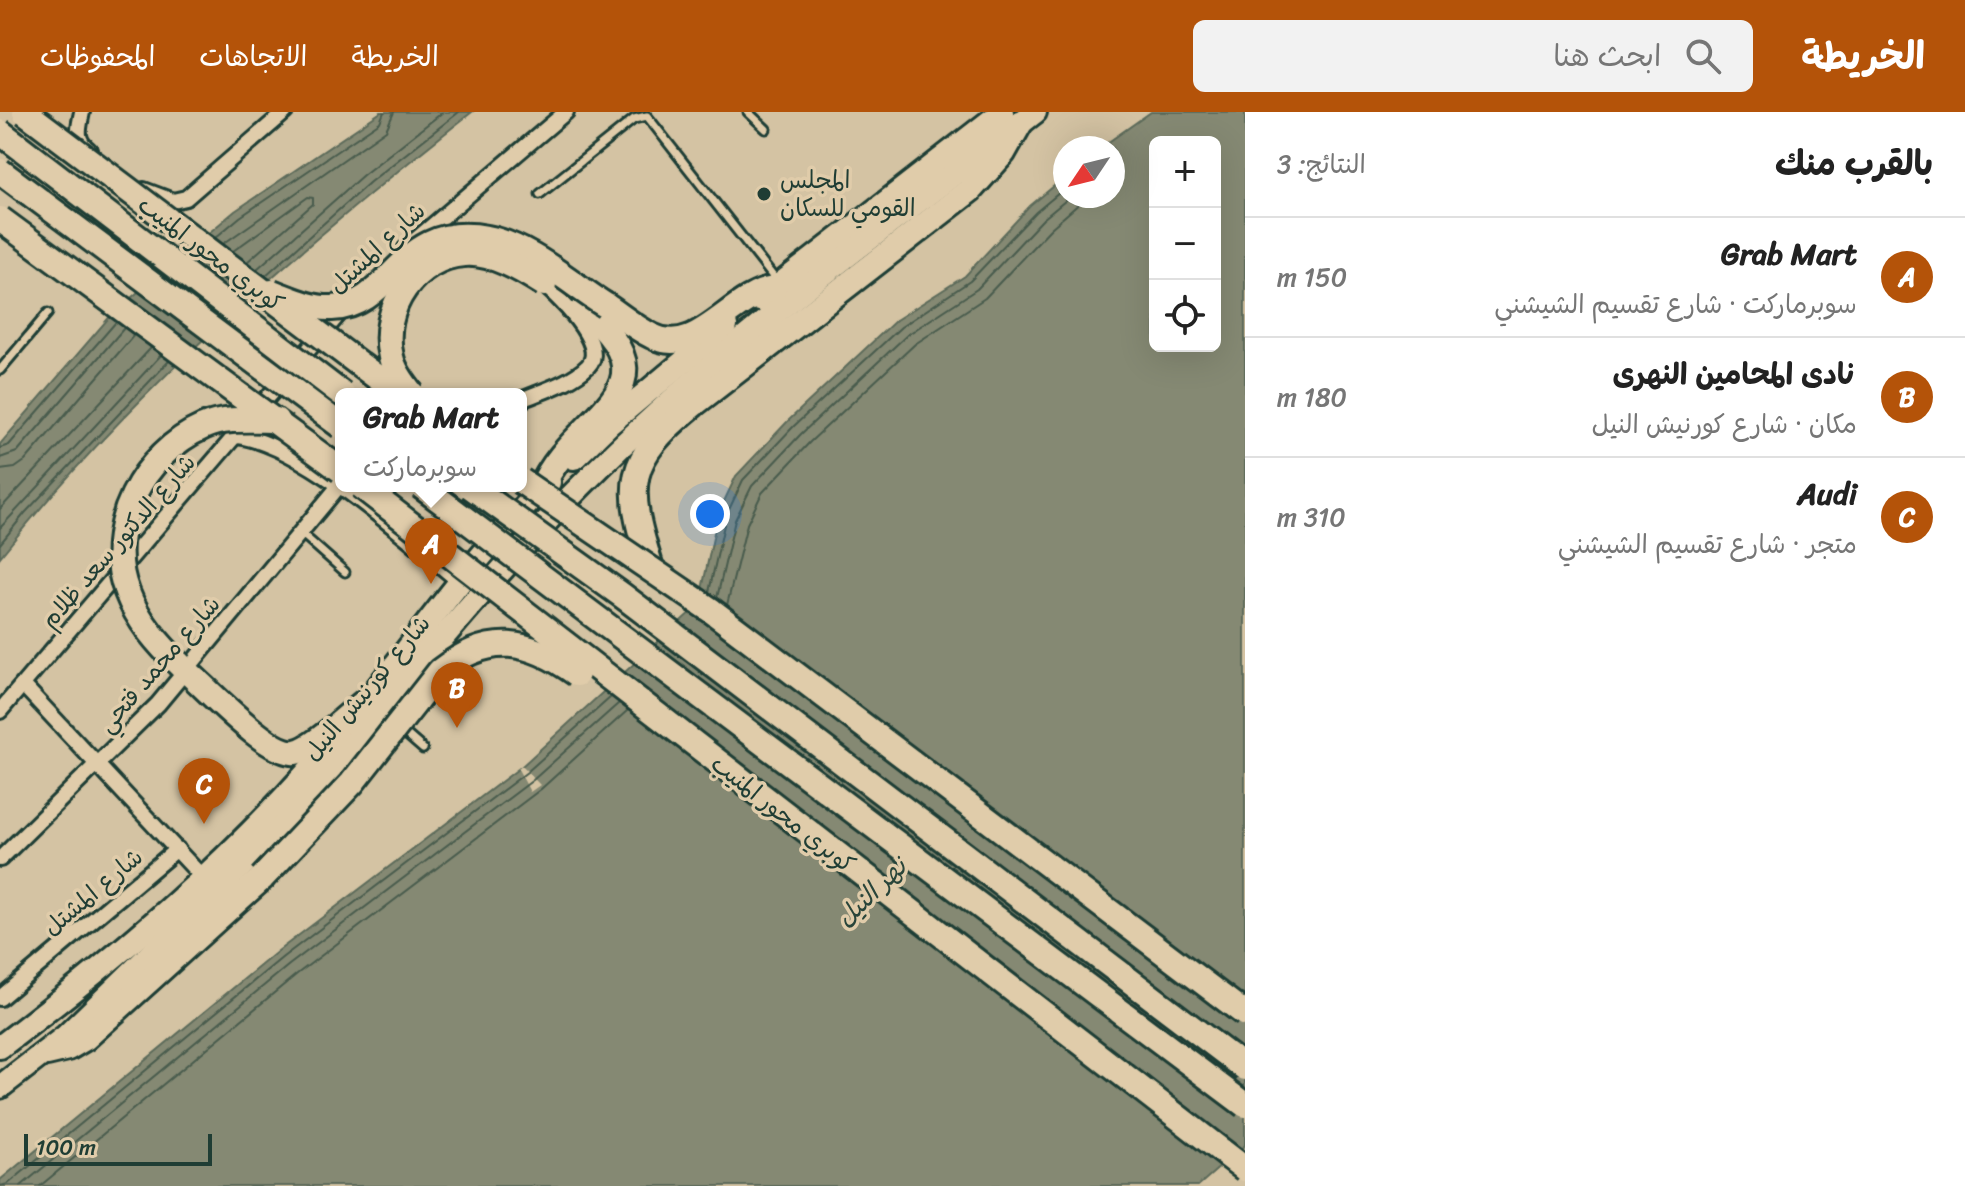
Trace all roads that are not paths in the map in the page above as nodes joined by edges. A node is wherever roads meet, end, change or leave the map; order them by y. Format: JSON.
{"nodes":[{"id":1,"x":25,"y":112,"type":"edge"},
{"id":2,"x":82,"y":112,"type":"edge"},
{"id":3,"x":285,"y":112,"type":"edge"},
{"id":4,"x":566,"y":112,"type":"edge"},
{"id":5,"x":748,"y":112,"type":"edge"},
{"id":6,"x":1019,"y":116,"type":"edge"},
{"id":7,"x":766,"y":129,"type":"dead end"},
{"id":8,"x":0,"y":132,"type":"edge"},
{"id":9,"x":0,"y":171,"type":"edge"},
{"id":10,"x":540,"y":194,"type":"dead end"},
{"id":11,"x":0,"y":219,"type":"edge"},
{"id":12,"x":409,"y":246,"type":"junction"},
{"id":13,"x":257,"y":287,"type":"junction"},
{"id":14,"x":777,"y":287,"type":"junction"},
{"id":15,"x":594,"y":307,"type":"junction"},
{"id":16,"x":48,"y":313,"type":"dead end"},
{"id":17,"x":0,"y":370,"type":"edge"},
{"id":18,"x":391,"y":388,"type":"edge"},
{"id":19,"x":408,"y":388,"type":"edge"},
{"id":20,"x":335,"y":389,"type":"edge"},
{"id":21,"x":527,"y":397,"type":"edge"},
{"id":22,"x":276,"y":420,"type":"junction"},
{"id":23,"x":335,"y":422,"type":"edge"},
{"id":24,"x":237,"y":436,"type":"junction"},
{"id":25,"x":335,"y":471,"type":"edge"},
{"id":26,"x":335,"y":475,"type":"edge"},
{"id":27,"x":530,"y":486,"type":"edge"},
{"id":28,"x":337,"y":492,"type":"edge"},
{"id":29,"x":359,"y":492,"type":"edge"},
{"id":30,"x":361,"y":492,"type":"edge"},
{"id":31,"x":429,"y":492,"type":"edge"},
{"id":32,"x":478,"y":492,"type":"edge"},
{"id":33,"x":526,"y":492,"type":"edge"},
{"id":34,"x":301,"y":533,"type":"junction"},
{"id":35,"x":651,"y":568,"type":"junction"},
{"id":36,"x":345,"y":572,"type":"dead end"},
{"id":37,"x":460,"y":582,"type":"junction"},
{"id":38,"x":184,"y":669,"type":"junction"},
{"id":39,"x":23,"y":685,"type":"junction"},
{"id":40,"x":374,"y":706,"type":"junction"},
{"id":41,"x":644,"y":707,"type":"junction"},
{"id":42,"x":0,"y":711,"type":"edge"},
{"id":43,"x":423,"y":749,"type":"dead end"},
{"id":44,"x":98,"y":765,"type":"junction"},
{"id":45,"x":177,"y":849,"type":"junction"},
{"id":46,"x":0,"y":859,"type":"edge"},
{"id":47,"x":204,"y":879,"type":"junction"},
{"id":48,"x":0,"y":998,"type":"edge"},
{"id":49,"x":1245,"y":1014,"type":"edge"},
{"id":50,"x":0,"y":1047,"type":"edge"},
{"id":51,"x":47,"y":1053,"type":"junction"},
{"id":52,"x":1245,"y":1068,"type":"edge"},
{"id":53,"x":0,"y":1087,"type":"edge"},
{"id":54,"x":1245,"y":1105,"type":"edge"},
{"id":55,"x":1245,"y":1169,"type":"edge"}],
"edges":[{"from":1,"to":13,"type":"highway","name":"كوبري محور المنيب","bridge":true},
{"from":2,"to":3,"type":"street"},
{"from":4,"to":12,"type":"street","name":"شارع المشتل"},
{"from":5,"to":7,"type":"lane"},
{"from":6,"to":14,"type":"highway","name":"شارع كورنيش النيل"},
{"from":6,"to":35,"type":"highway"},
{"from":6,"to":40,"type":"highway","name":"شارع كورنيش النيل"},
{"from":8,"to":20,"type":"highway","name":"كوبري محور المنيب","bridge":true},
{"from":9,"to":23,"type":"highway","bridge":true},
{"from":10,"to":14,"type":"lane"},
{"from":11,"to":22,"type":"highway","name":"كوبري محور المنيب","bridge":true},
{"from":12,"to":21,"type":"street"},
{"from":12,"to":24,"type":"street","name":"شارع المشتل"},
{"from":13,"to":15,"type":"highway","bridge":true},
{"from":13,"to":18,"type":"highway","name":"كوبري محور المنيب","bridge":true},
{"from":14,"to":15,"type":"highway"},
{"from":14,"to":27,"type":"highway","name":"شارع كورنيش النيل"},
{"from":15,"to":19,"type":"highway","bridge":true},
{"from":15,"to":27,"type":"highway"},
{"from":16,"to":17,"type":"lane"},
{"from":22,"to":25,"type":"highway","name":"كوبري محور المنيب","bridge":true},
{"from":22,"to":38,"type":"highway","bridge":true},
{"from":24,"to":26,"type":"street"},
{"from":24,"to":39,"type":"street","name":"شارع الدكتور سعد ظلام"},
{"from":27,"to":35,"type":"highway","bridge":true},
{"from":28,"to":34,"type":"street","name":"شارع محمد فتحي"},
{"from":29,"to":37,"type":"street"},
{"from":30,"to":41,"type":"highway","name":"كوبري محور المنيب","bridge":true},
{"from":31,"to":54,"type":"highway","name":"كوبري محور المنيب","bridge":true},
{"from":32,"to":52,"type":"highway","bridge":true},
{"from":33,"to":37,"type":"highway","name":"شارع كورنيش النيل"},
{"from":34,"to":36,"type":"lane"},
{"from":34,"to":38,"type":"street","name":"شارع محمد فتحي"},
{"from":35,"to":49,"type":"highway","bridge":true},
{"from":37,"to":40,"type":"highway","name":"شارع كورنيش النيل"},
{"from":38,"to":40,"type":"highway"},
{"from":38,"to":44,"type":"street","name":"شارع محمد فتحي"},
{"from":39,"to":42,"type":"street","name":"شارع الدكتور سعد ظلام"},
{"from":39,"to":44,"type":"street"},
{"from":40,"to":43,"type":"lane"},
{"from":40,"to":47,"type":"highway","name":"شارع كورنيش النيل"},
{"from":40,"to":51,"type":"highway","name":"شارع كورنيش النيل"},
{"from":41,"to":51,"type":"highway","bridge":true},
{"from":41,"to":55,"type":"highway","name":"كوبري محور المنيب","bridge":true},
{"from":44,"to":45,"type":"street"},
{"from":44,"to":46,"type":"street","name":"شارع محمد فتحي"},
{"from":45,"to":47,"type":"street"},
{"from":45,"to":48,"type":"street","name":"شارع المشتل"},
{"from":47,"to":50,"type":"highway","name":"شارع كورنيش النيل"},
{"from":51,"to":53,"type":"highway","name":"شارع كورنيش النيل"}]}
